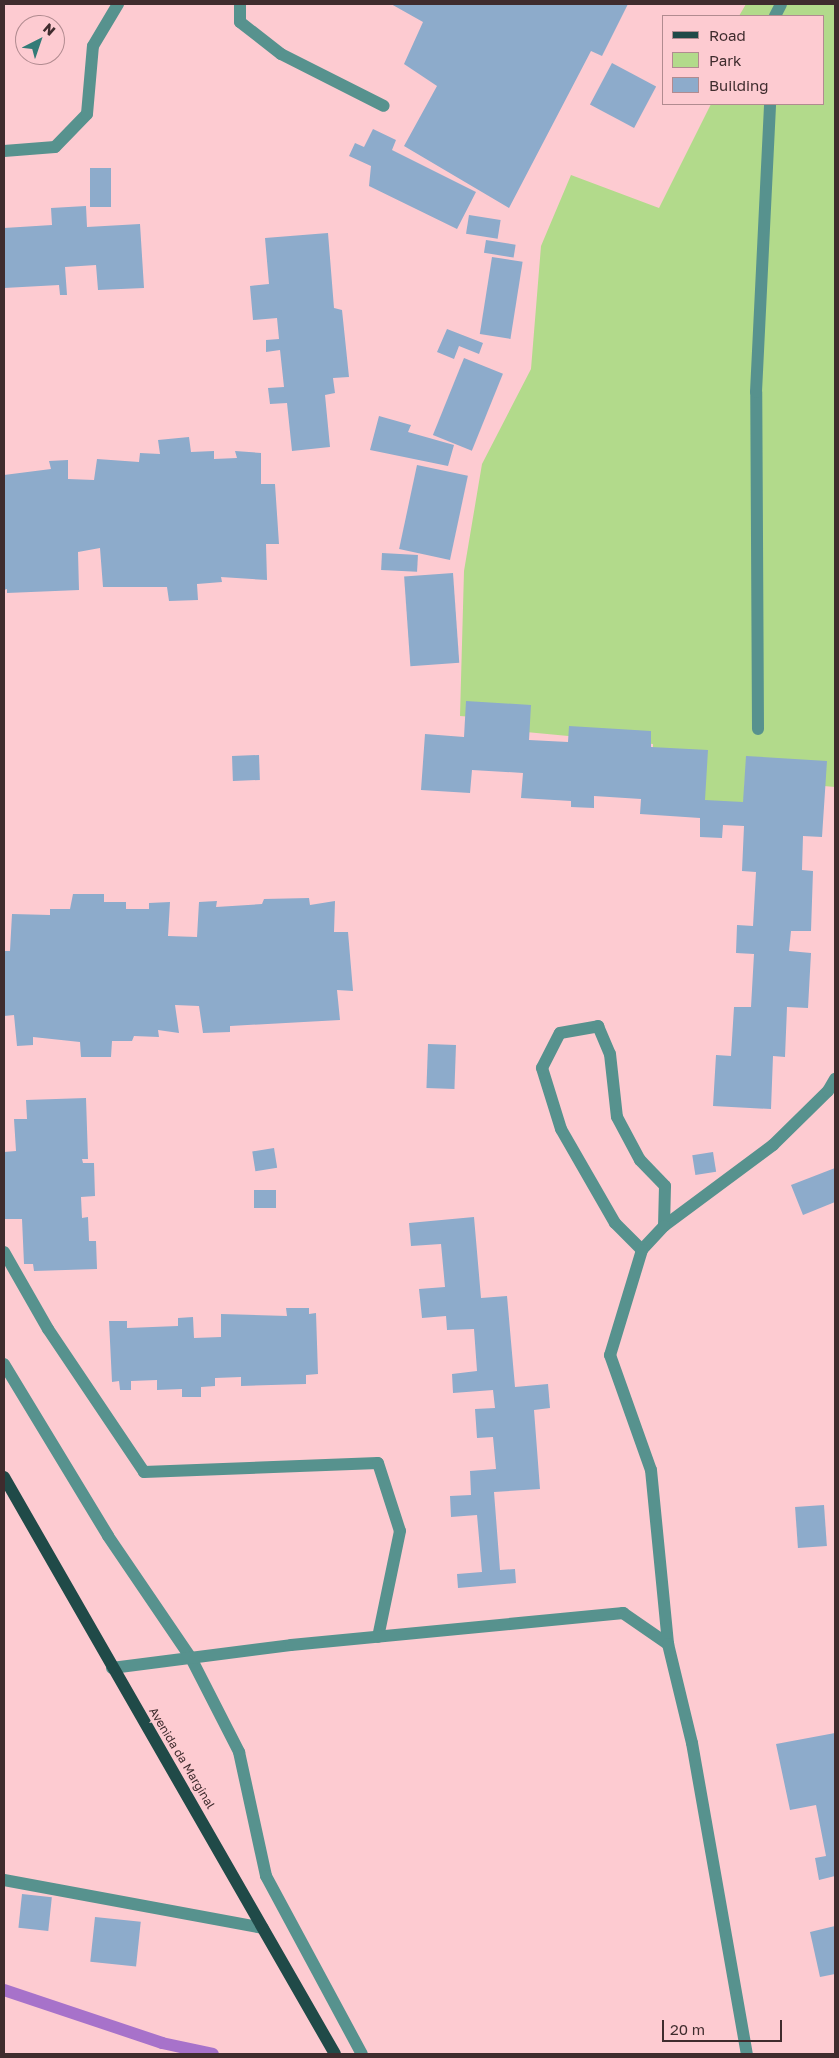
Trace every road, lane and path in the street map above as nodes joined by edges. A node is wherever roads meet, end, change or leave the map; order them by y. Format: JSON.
{"nodes":[{"id":1,"x":118,"y":4,"type":"edge"},
{"id":2,"x":240,"y":4,"type":"edge"},
{"id":3,"x":770,"y":105,"type":"edge"},
{"id":4,"x":384,"y":106,"type":"dead end"},
{"id":5,"x":4,"y":151,"type":"edge"},
{"id":6,"x":758,"y":729,"type":"dead end"},
{"id":7,"x":835,"y":1079,"type":"edge"},
{"id":8,"x":664,"y":1226,"type":"junction"},
{"id":9,"x":642,"y":1250,"type":"junction"},
{"id":10,"x":4,"y":1252,"type":"edge"},
{"id":11,"x":4,"y":1364,"type":"edge"},
{"id":12,"x":4,"y":1477,"type":"edge"},
{"id":13,"x":378,"y":1638,"type":"junction"},
{"id":14,"x":668,"y":1644,"type":"junction"},
{"id":15,"x":191,"y":1658,"type":"junction"},
{"id":16,"x":112,"y":1668,"type":"junction"},
{"id":17,"x":4,"y":1880,"type":"edge"},
{"id":18,"x":263,"y":1928,"type":"junction"},
{"id":19,"x":335,"y":2054,"type":"edge"},
{"id":20,"x":362,"y":2054,"type":"edge"},
{"id":21,"x":747,"y":2054,"type":"edge"}],
"edges":[{"from":1,"to":5,"type":"street"},
{"from":2,"to":4,"type":"street"},
{"from":3,"to":6,"type":"street"},
{"from":7,"to":8,"type":"street"},
{"from":8,"to":9,"type":"street"},
{"from":8,"to":9,"type":"street"},
{"from":9,"to":14,"type":"street"},
{"from":10,"to":13,"type":"street"},
{"from":11,"to":15,"type":"street"},
{"from":12,"to":16,"type":"main road","name":"Avenida da Marginal"},
{"from":13,"to":14,"type":"street"},
{"from":13,"to":15,"type":"street"},
{"from":14,"to":21,"type":"street"},
{"from":15,"to":16,"type":"street"},
{"from":15,"to":20,"type":"street"},
{"from":16,"to":18,"type":"main road","name":"Avenida da Marginal"},
{"from":17,"to":18,"type":"street"},
{"from":18,"to":19,"type":"main road","name":"Avenida da Marginal"}]}
